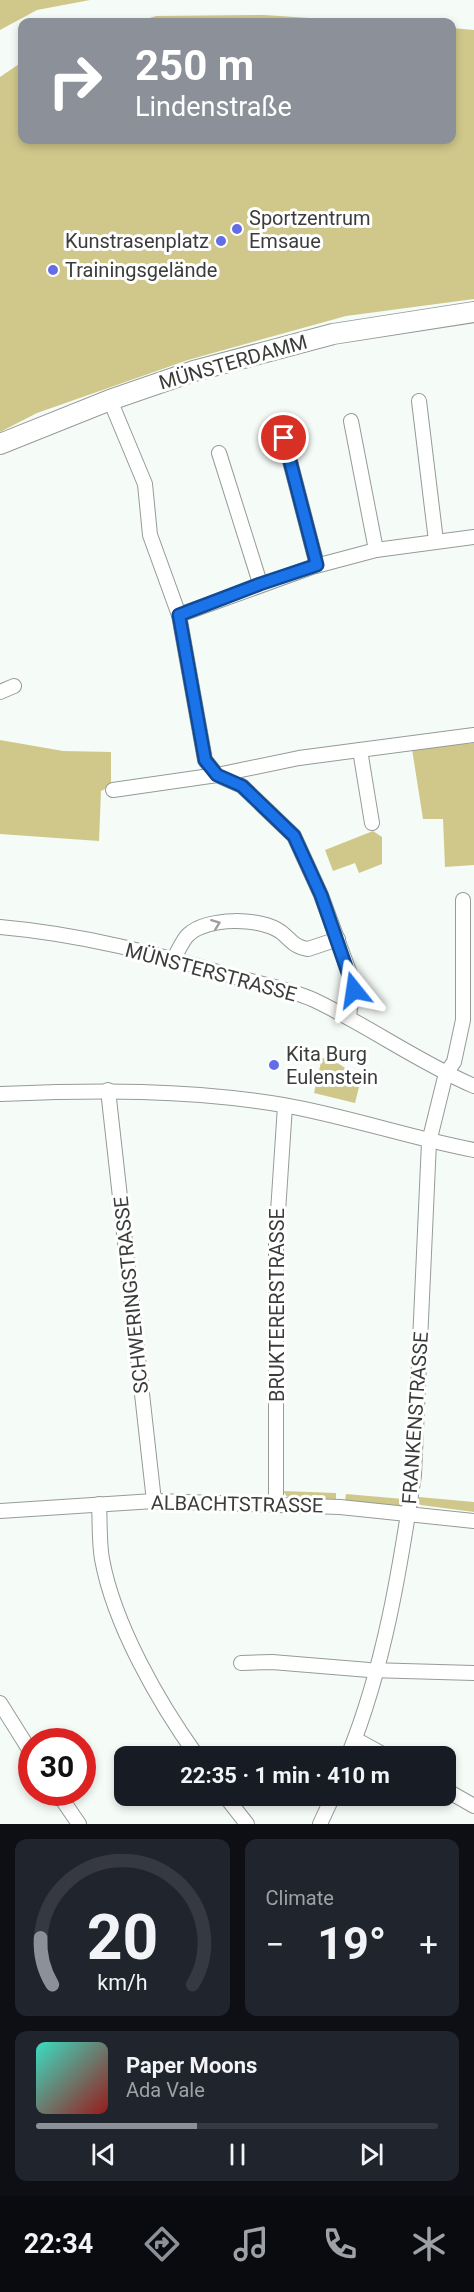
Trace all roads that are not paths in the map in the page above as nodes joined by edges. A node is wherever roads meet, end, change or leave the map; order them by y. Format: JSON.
{"nodes":[{"id":1,"x":474,"y":312,"type":"edge"},
{"id":2,"x":110,"y":400,"type":"junction"},
{"id":3,"x":419,"y":400,"type":"dead end"},
{"id":4,"x":351,"y":421,"type":"dead end"},
{"id":5,"x":284,"y":438,"type":"dead end"},
{"id":6,"x":0,"y":444,"type":"edge"},
{"id":7,"x":219,"y":453,"type":"dead end"},
{"id":8,"x":474,"y":537,"type":"edge"},
{"id":9,"x":436,"y":541,"type":"junction"},
{"id":10,"x":376,"y":550,"type":"junction"},
{"id":11,"x":317,"y":565,"type":"junction"},
{"id":12,"x":260,"y":584,"type":"junction"},
{"id":13,"x":179,"y":615,"type":"junction"},
{"id":14,"x":14,"y":686,"type":"dead end"},
{"id":15,"x":0,"y":692,"type":"edge"},
{"id":16,"x":474,"y":735,"type":"edge"},
{"id":17,"x":360,"y":750,"type":"junction"},
{"id":18,"x":217,"y":775,"type":"junction"},
{"id":19,"x":113,"y":790,"type":"dead end"},
{"id":20,"x":372,"y":823,"type":"dead end"},
{"id":21,"x":463,"y":900,"type":"dead end"},
{"id":22,"x":0,"y":927,"type":"edge"},
{"id":23,"x":338,"y":939,"type":"junction"},
{"id":24,"x":173,"y":959,"type":"junction"},
{"id":25,"x":349,"y":1017,"type":"junction"},
{"id":26,"x":446,"y":1073,"type":"junction"},
{"id":27,"x":474,"y":1086,"type":"edge"},
{"id":28,"x":108,"y":1090,"type":"junction"},
{"id":29,"x":0,"y":1094,"type":"edge"},
{"id":30,"x":285,"y":1106,"type":"junction"},
{"id":31,"x":429,"y":1142,"type":"junction"},
{"id":32,"x":474,"y":1150,"type":"edge"},
{"id":33,"x":154,"y":1501,"type":"junction"},
{"id":34,"x":99,"y":1504,"type":"junction"},
{"id":35,"x":276,"y":1504,"type":"junction"},
{"id":36,"x":0,"y":1511,"type":"edge"},
{"id":37,"x":408,"y":1513,"type":"junction"},
{"id":38,"x":474,"y":1521,"type":"edge"},
{"id":39,"x":242,"y":1663,"type":"dead end"},
{"id":40,"x":376,"y":1670,"type":"junction"},
{"id":41,"x":474,"y":1673,"type":"edge"},
{"id":42,"x":0,"y":1703,"type":"edge"},
{"id":43,"x":18,"y":1732,"type":"edge"},
{"id":44,"x":355,"y":1739,"type":"junction"},
{"id":45,"x":190,"y":1746,"type":"edge"},
{"id":46,"x":352,"y":1746,"type":"edge"},
{"id":47,"x":368,"y":1746,"type":"edge"},
{"id":48,"x":456,"y":1796,"type":"edge"},
{"id":49,"x":66,"y":1806,"type":"edge"},
{"id":50,"x":233,"y":1806,"type":"edge"},
{"id":51,"x":328,"y":1806,"type":"edge"},
{"id":52,"x":474,"y":1806,"type":"edge"},
{"id":53,"x":78,"y":1824,"type":"edge"},
{"id":54,"x":247,"y":1824,"type":"edge"},
{"id":55,"x":320,"y":1824,"type":"edge"}],
"edges":[{"from":1,"to":2,"type":"main road","name":"MÜNSTERDAMM"},
{"from":2,"to":6,"type":"main road","name":"MÜNSTERDAMM"},
{"from":2,"to":13,"type":"street"},
{"from":3,"to":9,"type":"street"},
{"from":4,"to":10,"type":"street"},
{"from":5,"to":11,"type":"street"},
{"from":7,"to":12,"type":"street"},
{"from":8,"to":9,"type":"street"},
{"from":9,"to":10,"type":"street"},
{"from":10,"to":11,"type":"street"},
{"from":11,"to":12,"type":"street"},
{"from":12,"to":13,"type":"street"},
{"from":13,"to":18,"type":"street"},
{"from":14,"to":15,"type":"street"},
{"from":16,"to":17,"type":"street"},
{"from":17,"to":18,"type":"street"},
{"from":17,"to":20,"type":"street"},
{"from":18,"to":19,"type":"street"},
{"from":18,"to":23,"type":"street"},
{"from":21,"to":26,"type":"street","name":"FRANKENSTRASSE"},
{"from":22,"to":24,"type":"street","name":"MÜNSTERSTRASSE"},
{"from":24,"to":23,"type":"street","one_way":true},
{"from":23,"to":25,"type":"street"},
{"from":24,"to":25,"type":"street","name":"MÜNSTERSTRASSE"},
{"from":25,"to":26,"type":"street","name":"MÜNSTERSTRASSE"},
{"from":26,"to":27,"type":"street","name":"MÜNSTERSTRASSE"},
{"from":26,"to":31,"type":"street","name":"FRANKENSTRASSE"},
{"from":28,"to":29,"type":"street"},
{"from":28,"to":30,"type":"street"},
{"from":28,"to":33,"type":"street","name":"SCHWERINGSTRASSE"},
{"from":30,"to":31,"type":"street"},
{"from":30,"to":35,"type":"street","name":"BRUKTERERSTRASSE"},
{"from":31,"to":32,"type":"street"},
{"from":31,"to":37,"type":"street","name":"FRANKENSTRASSE"},
{"from":33,"to":34,"type":"street","name":"ALBACHTSTRASSE"},
{"from":33,"to":35,"type":"street","name":"ALBACHTSTRASSE"},
{"from":34,"to":36,"type":"street","name":"ALBACHTSTRASSE"},
{"from":34,"to":45,"type":"street"},
{"from":35,"to":37,"type":"street","name":"ALBACHTSTRASSE"},
{"from":37,"to":38,"type":"street","name":"ALBACHTSTRASSE"},
{"from":37,"to":40,"type":"street","name":"FRANKENSTRASSE"},
{"from":39,"to":40,"type":"street"},
{"from":40,"to":41,"type":"street"},
{"from":40,"to":44,"type":"street","name":"FRANKENSTRASSE"},
{"from":42,"to":43,"type":"street"},
{"from":44,"to":46,"type":"street","name":"FRANKENSTRASSE"},
{"from":44,"to":47,"type":"street"},
{"from":48,"to":52,"type":"street"},
{"from":49,"to":53,"type":"street"},
{"from":50,"to":54,"type":"street"},
{"from":51,"to":55,"type":"street"}]}
